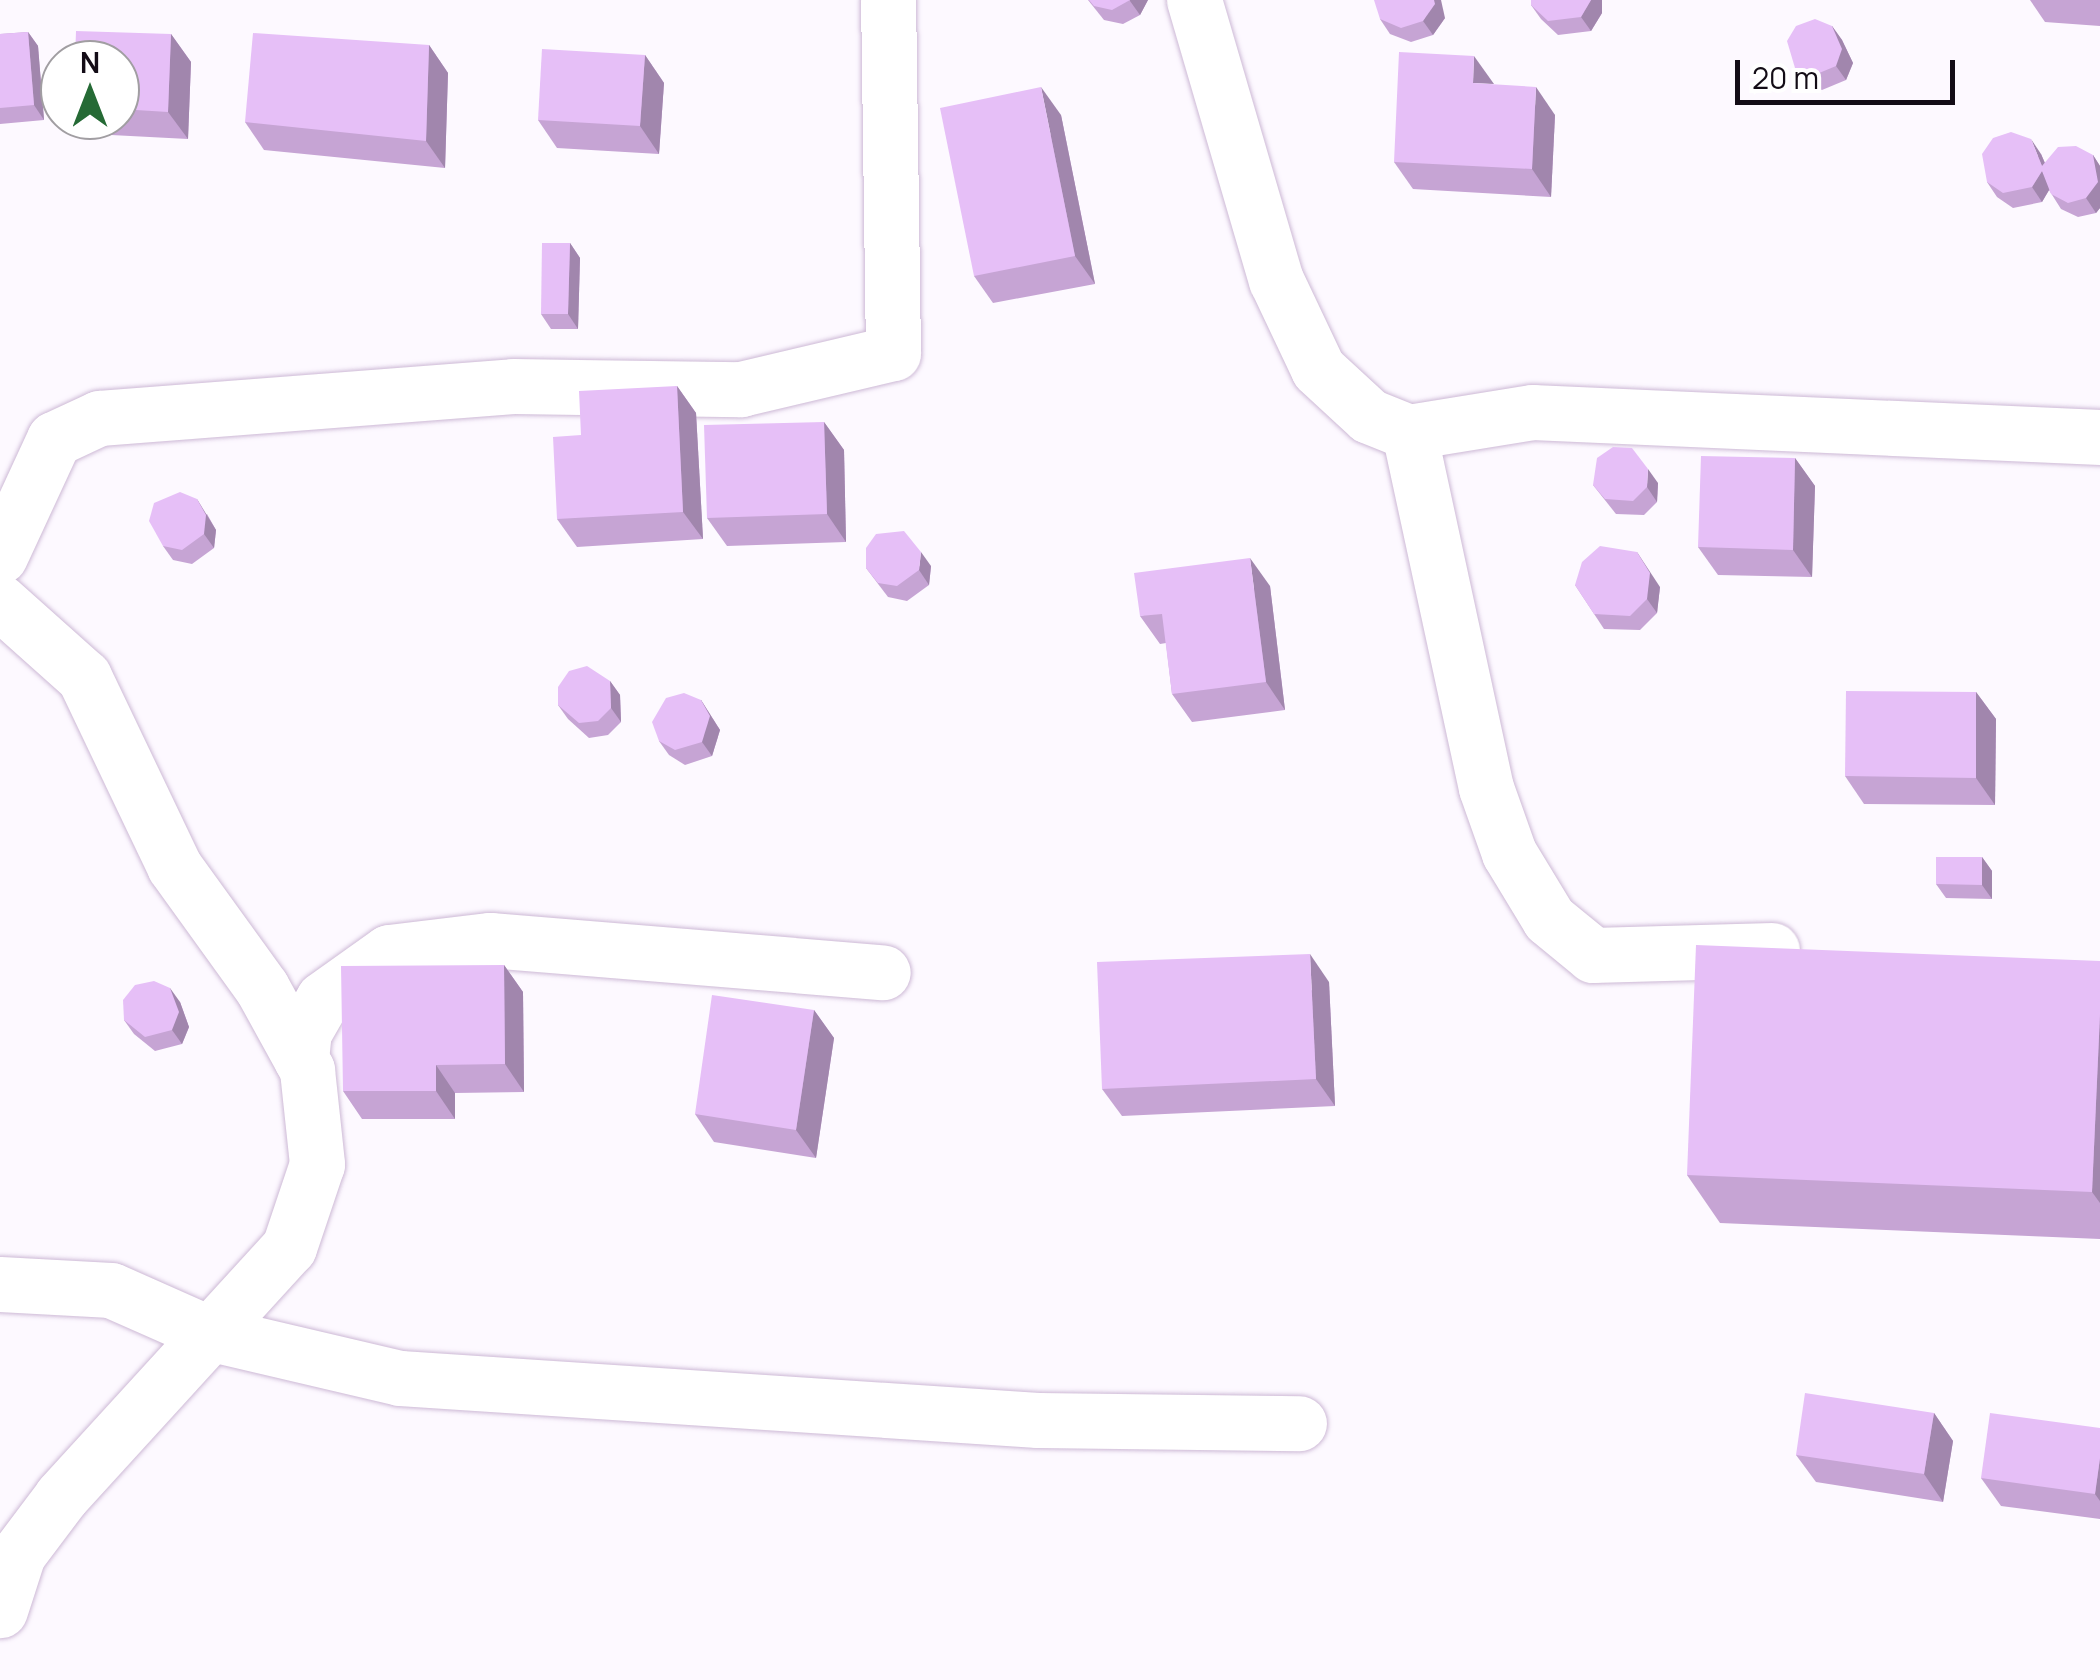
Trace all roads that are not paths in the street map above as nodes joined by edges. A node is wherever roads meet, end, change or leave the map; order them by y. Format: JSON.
{"nodes":[{"id":1,"x":888,"y":0,"type":"edge"},
{"id":2,"x":1194,"y":0,"type":"edge"},
{"id":3,"x":1409,"y":432,"type":"junction"},
{"id":4,"x":2100,"y":437,"type":"edge"},
{"id":5,"x":0,"y":556,"type":"edge"},
{"id":6,"x":0,"y":602,"type":"edge"},
{"id":7,"x":1817,"y":951,"type":"edge"},
{"id":8,"x":883,"y":972,"type":"dead end"},
{"id":9,"x":301,"y":1058,"type":"junction"},
{"id":10,"x":0,"y":1284,"type":"edge"},
{"id":11,"x":208,"y":1333,"type":"junction"},
{"id":12,"x":1299,"y":1424,"type":"dead end"},
{"id":13,"x":9,"y":1559,"type":"edge"},
{"id":14,"x":0,"y":1610,"type":"edge"}],
"edges":[{"from":1,"to":5,"type":"street"},
{"from":2,"to":3,"type":"street"},
{"from":3,"to":4,"type":"street"},
{"from":3,"to":7,"type":"street"},
{"from":6,"to":9,"type":"street"},
{"from":8,"to":9,"type":"street"},
{"from":9,"to":11,"type":"street"},
{"from":10,"to":11,"type":"street"},
{"from":11,"to":12,"type":"street"},
{"from":11,"to":13,"type":"street"},
{"from":13,"to":14,"type":"street"}]}
